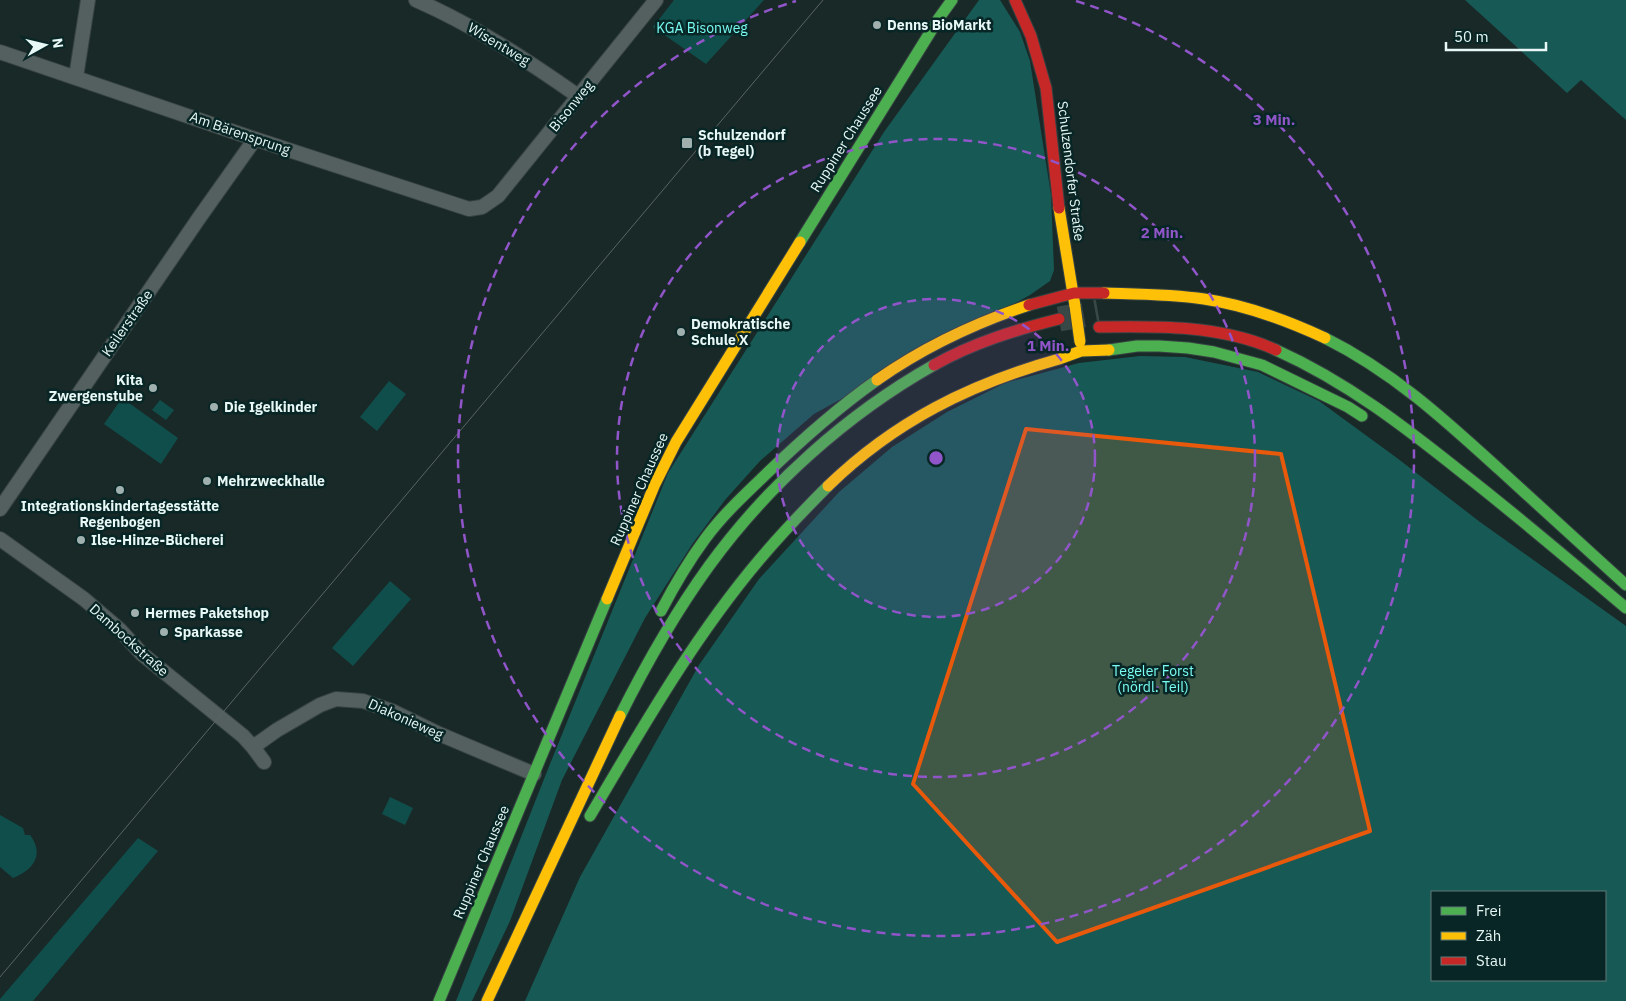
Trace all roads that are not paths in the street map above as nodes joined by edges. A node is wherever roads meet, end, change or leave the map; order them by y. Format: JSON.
{"nodes":[{"id":1,"x":88,"y":0,"type":"edge"},
{"id":2,"x":416,"y":0,"type":"edge"},
{"id":3,"x":656,"y":0,"type":"edge"},
{"id":4,"x":952,"y":0,"type":"edge"},
{"id":5,"x":1015,"y":0,"type":"edge"},
{"id":6,"x":0,"y":52,"type":"edge"},
{"id":7,"x":76,"y":77,"type":"junction"},
{"id":8,"x":578,"y":96,"type":"junction"},
{"id":9,"x":256,"y":139,"type":"junction"},
{"id":10,"x":482,"y":207,"type":"joint"},
{"id":11,"x":1074,"y":292,"type":"junction"},
{"id":12,"x":1059,"y":318,"type":"tunnel mouth"},
{"id":13,"x":1099,"y":327,"type":"dead end"},
{"id":14,"x":1080,"y":346,"type":"junction"},
{"id":15,"x":1372,"y":424,"type":"dead end"},
{"id":16,"x":1473,"y":461,"type":"dead end"},
{"id":17,"x":0,"y":509,"type":"edge"},
{"id":18,"x":1524,"y":538,"type":"dead end"},
{"id":19,"x":0,"y":539,"type":"edge"},
{"id":20,"x":1626,"y":586,"type":"edge"},
{"id":21,"x":1626,"y":610,"type":"edge"},
{"id":22,"x":657,"y":620,"type":"dead end"},
{"id":23,"x":645,"y":645,"type":"dead end"},
{"id":24,"x":640,"y":710,"type":"dead end"},
{"id":25,"x":253,"y":747,"type":"junction"},
{"id":26,"x":264,"y":762,"type":"dead end"},
{"id":27,"x":534,"y":774,"type":"junction"},
{"id":28,"x":537,"y":893,"type":"junction"},
{"id":29,"x":439,"y":1001,"type":"edge"},
{"id":30,"x":487,"y":1001,"type":"edge"}],
"edges":[{"from":1,"to":7,"type":"street"},
{"from":2,"to":8,"type":"street","name":"Wisentweg"},
{"from":3,"to":8,"type":"street","name":"Bisonweg"},
{"from":4,"to":27,"type":"main road","name":"Ruppiner Chaussee"},
{"from":5,"to":11,"type":"main road","name":"Schulzendorfer Straße"},
{"from":6,"to":7,"type":"street","name":"Am Bärensprung"},
{"from":7,"to":9,"type":"street","name":"Am Bärensprung"},
{"from":8,"to":10,"type":"street","name":"Bisonweg"},
{"from":9,"to":10,"type":"street","name":"Am Bärensprung"},
{"from":9,"to":17,"type":"street","name":"Keilerstraße"},
{"from":11,"to":14,"type":"main road","name":"Schulzendorfer Straße","bridge":true},
{"from":11,"to":20,"type":"main road"},
{"from":11,"to":22,"type":"main road"},
{"from":12,"to":28,"type":"main road"},
{"from":13,"to":21,"type":"main road"},
{"from":14,"to":15,"type":"main road"},
{"from":14,"to":24,"type":"main road"},
{"from":16,"to":20,"type":"main road"},
{"from":18,"to":21,"type":"main road"},
{"from":19,"to":25,"type":"street","name":"Dambockstraße"},
{"from":23,"to":28,"type":"main road"},
{"from":25,"to":26,"type":"street","name":"Dambockstraße"},
{"from":25,"to":27,"type":"street","name":"Diakonieweg"},
{"from":27,"to":29,"type":"main road","name":"Ruppiner Chaussee"},
{"from":28,"to":30,"type":"main road"}]}
